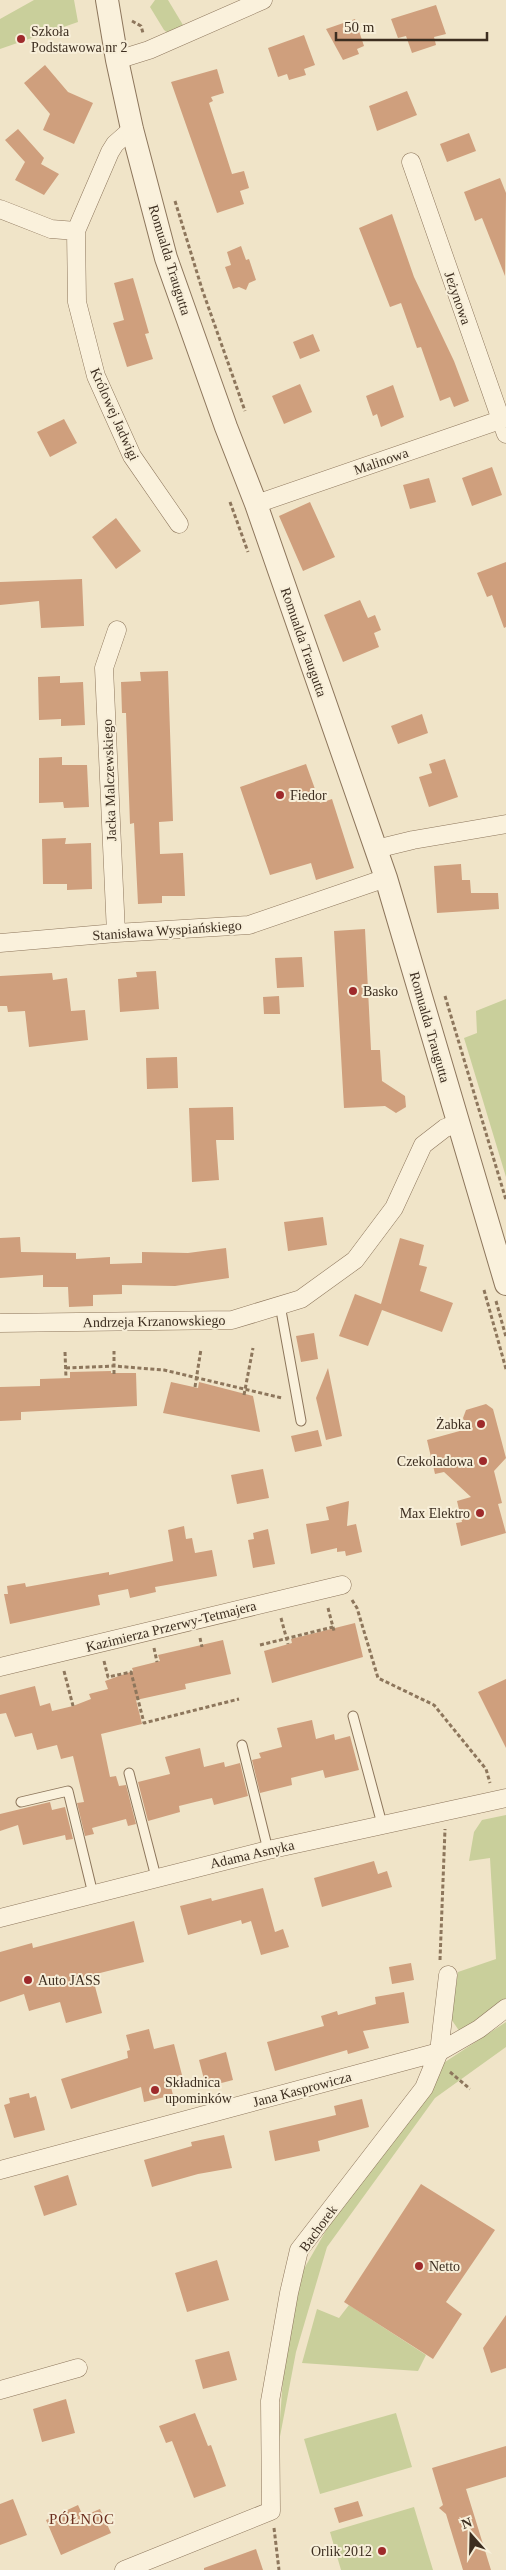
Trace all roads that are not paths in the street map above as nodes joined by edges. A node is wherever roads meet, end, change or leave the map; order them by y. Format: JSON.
{"nodes":[{"id":1,"x":106,"y":0,"type":"edge"},
{"id":2,"x":263,"y":0,"type":"edge"},
{"id":3,"x":116,"y":60,"type":"junction"},
{"id":4,"x":132,"y":129,"type":"junction"},
{"id":5,"x":411,"y":162,"type":"dead end"},
{"id":6,"x":0,"y":208,"type":"edge"},
{"id":7,"x":76,"y":231,"type":"junction"},
{"id":8,"x":504,"y":424,"type":"edge"},
{"id":9,"x":256,"y":504,"type":"junction"},
{"id":10,"x":179,"y":524,"type":"dead end"},
{"id":11,"x":117,"y":630,"type":"dead end"},
{"id":12,"x":506,"y":824,"type":"edge"},
{"id":13,"x":376,"y":849,"type":"junction"},
{"id":14,"x":386,"y":878,"type":"junction"},
{"id":15,"x":116,"y":933,"type":"junction"},
{"id":16,"x":0,"y":943,"type":"edge"},
{"id":17,"x":458,"y":1123,"type":"junction"},
{"id":18,"x":502,"y":1252,"type":"edge"},
{"id":19,"x":506,"y":1284,"type":"edge"},
{"id":20,"x":280,"y":1305,"type":"junction"},
{"id":21,"x":0,"y":1323,"type":"edge"},
{"id":22,"x":301,"y":1421,"type":"dead end"},
{"id":23,"x":342,"y":1584,"type":"road end"},
{"id":24,"x":0,"y":1667,"type":"edge"},
{"id":25,"x":353,"y":1716,"type":"dead end"},
{"id":26,"x":242,"y":1745,"type":"dead end"},
{"id":27,"x":129,"y":1772,"type":"dead end"},
{"id":28,"x":499,"y":1794,"type":"edge"},
{"id":29,"x":22,"y":1802,"type":"dead end"},
{"id":30,"x":382,"y":1824,"type":"junction"},
{"id":31,"x":268,"y":1850,"type":"junction"},
{"id":32,"x":156,"y":1877,"type":"junction"},
{"id":33,"x":93,"y":1894,"type":"junction"},
{"id":34,"x":0,"y":1916,"type":"edge"},
{"id":35,"x":448,"y":1975,"type":"dead end"},
{"id":36,"x":506,"y":2008,"type":"edge"},
{"id":37,"x":437,"y":2056,"type":"junction"},
{"id":38,"x":0,"y":2170,"type":"edge"},
{"id":39,"x":78,"y":2368,"type":"dead end"},
{"id":40,"x":0,"y":2390,"type":"edge"},
{"id":41,"x":124,"y":2570,"type":"edge"}],
"edges":[{"from":1,"to":3,"type":"street","name":"Romualda Traugutta"},
{"from":2,"to":3,"type":"street"},
{"from":3,"to":4,"type":"street","name":"Romualda Traugutta"},
{"from":4,"to":7,"type":"street","name":"Królowej Jadwigi"},
{"from":4,"to":9,"type":"street","name":"Romualda Traugutta"},
{"from":5,"to":8,"type":"street","name":"Jeżynowa"},
{"from":6,"to":7,"type":"street"},
{"from":7,"to":10,"type":"street","name":"Królowej Jadwigi"},
{"from":8,"to":9,"type":"street","name":"Malinowa"},
{"from":9,"to":13,"type":"street","name":"Romualda Traugutta"},
{"from":11,"to":15,"type":"street","name":"Jacka Malczewskiego"},
{"from":12,"to":13,"type":"street"},
{"from":13,"to":14,"type":"street","name":"Romualda Traugutta"},
{"from":14,"to":15,"type":"street","name":"Stanisława Wyspiańskiego"},
{"from":14,"to":17,"type":"street","name":"Romualda Traugutta"},
{"from":15,"to":16,"type":"street","name":"Stanisława Wyspiańskiego"},
{"from":17,"to":18,"type":"street","name":"Romualda Traugutta"},
{"from":17,"to":20,"type":"street","name":"Andrzeja Krzanowskiego"},
{"from":18,"to":19,"type":"street","name":"Romualda Traugutta"},
{"from":20,"to":21,"type":"street","name":"Andrzeja Krzanowskiego"},
{"from":20,"to":22,"type":"lane"},
{"from":23,"to":24,"type":"street","name":"Kazimierza Przerwy-Tetmajera"},
{"from":25,"to":30,"type":"lane"},
{"from":26,"to":31,"type":"lane"},
{"from":27,"to":32,"type":"lane"},
{"from":28,"to":30,"type":"street","name":"Adama Asnyka"},
{"from":29,"to":33,"type":"lane"},
{"from":30,"to":31,"type":"street","name":"Adama Asnyka"},
{"from":31,"to":32,"type":"street","name":"Adama Asnyka"},
{"from":32,"to":33,"type":"street","name":"Adama Asnyka"},
{"from":33,"to":34,"type":"street","name":"Adama Asnyka"},
{"from":35,"to":37,"type":"street","name":"Bachorek"},
{"from":36,"to":37,"type":"street","name":"Jana Kasprowicza"},
{"from":37,"to":38,"type":"street","name":"Jana Kasprowicza"},
{"from":37,"to":41,"type":"street","name":"Bachorek"},
{"from":39,"to":40,"type":"street"}]}
